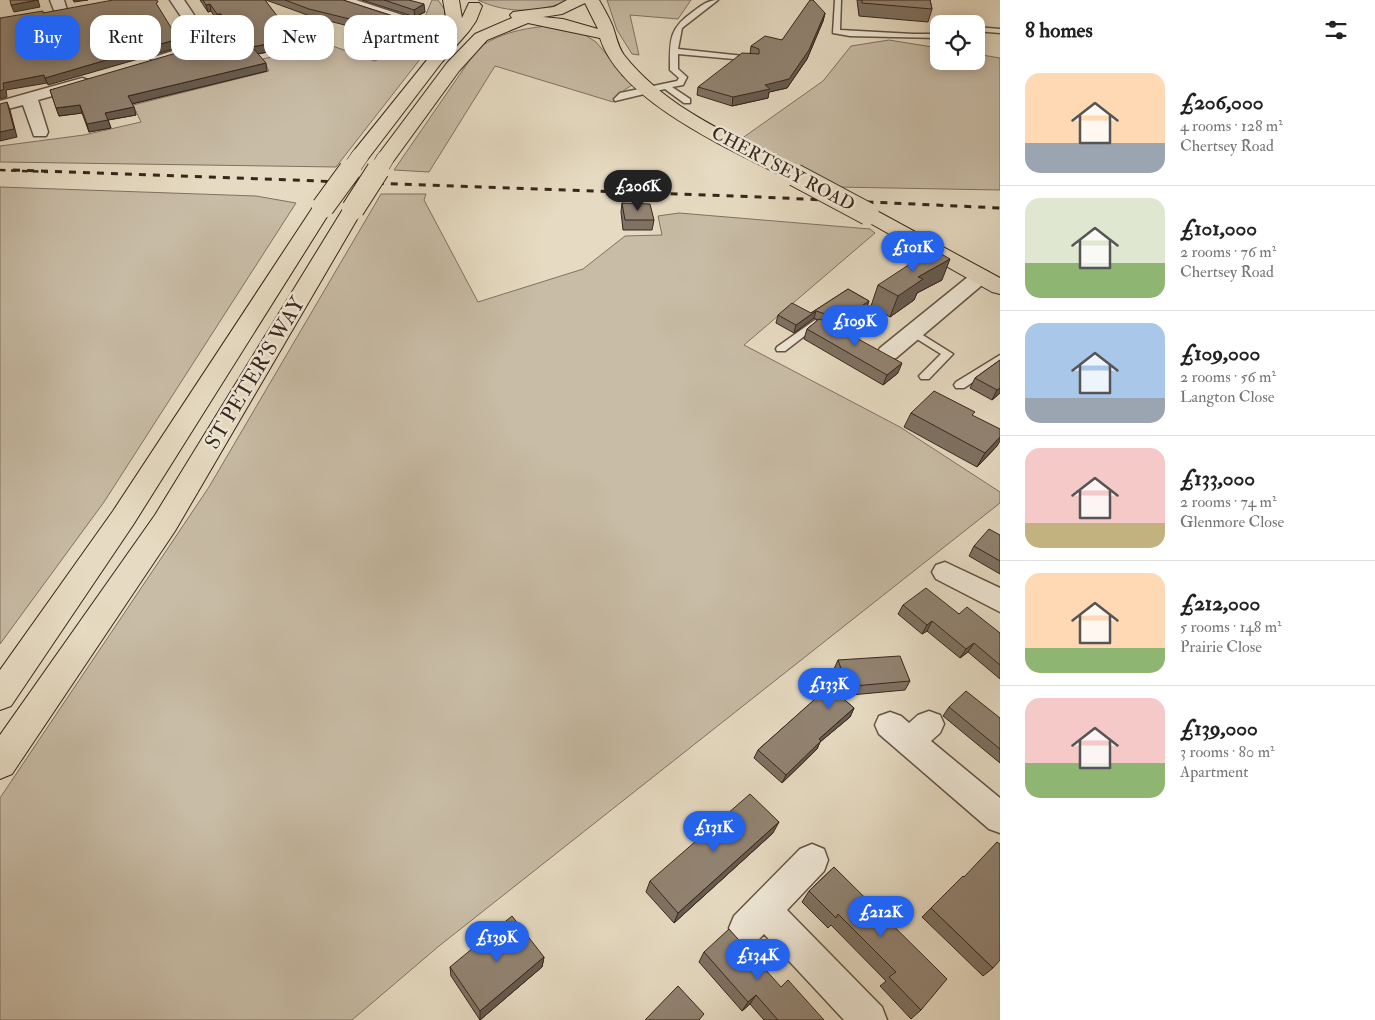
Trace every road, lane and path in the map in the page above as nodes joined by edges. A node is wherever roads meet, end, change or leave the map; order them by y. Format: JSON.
{"nodes":[{"id":1,"x":177,"y":0,"type":"edge"},
{"id":2,"x":342,"y":0,"type":"edge"},
{"id":3,"x":451,"y":0,"type":"edge"},
{"id":4,"x":579,"y":0,"type":"edge"},
{"id":5,"x":591,"y":0,"type":"edge"},
{"id":6,"x":716,"y":0,"type":"edge"},
{"id":7,"x":838,"y":0,"type":"edge"},
{"id":8,"x":469,"y":3,"type":"edge"},
{"id":9,"x":62,"y":6,"type":"edge"},
{"id":10,"x":43,"y":13,"type":"edge"},
{"id":11,"x":540,"y":14,"type":"junction"},
{"id":12,"x":388,"y":15,"type":"edge"},
{"id":13,"x":454,"y":15,"type":"edge"},
{"id":14,"x":497,"y":17,"type":"junction"},
{"id":15,"x":985,"y":30,"type":"edge"},
{"id":16,"x":1000,"y":32,"type":"edge"},
{"id":17,"x":457,"y":34,"type":"edge"},
{"id":18,"x":930,"y":38,"type":"edge"},
{"id":19,"x":603,"y":39,"type":"junction"},
{"id":20,"x":674,"y":51,"type":"junction"},
{"id":21,"x":753,"y":59,"type":"edge"},
{"id":22,"x":434,"y":60,"type":"edge"},
{"id":23,"x":142,"y":65,"type":"edge"},
{"id":24,"x":98,"y":78,"type":"edge"},
{"id":25,"x":666,"y":86,"type":"junction"},
{"id":26,"x":647,"y":89,"type":"junction"},
{"id":27,"x":29,"y":98,"type":"junction"},
{"id":28,"x":618,"y":99,"type":"dead end"},
{"id":29,"x":0,"y":106,"type":"edge"},
{"id":30,"x":672,"y":106,"type":"junction"},
{"id":31,"x":43,"y":126,"type":"dead end"},
{"id":32,"x":981,"y":276,"type":"junction"},
{"id":33,"x":1000,"y":287,"type":"edge"},
{"id":34,"x":832,"y":330,"type":"edge"},
{"id":35,"x":913,"y":332,"type":"junction"},
{"id":36,"x":780,"y":349,"type":"dead end"},
{"id":37,"x":888,"y":354,"type":"edge"},
{"id":38,"x":1000,"y":359,"type":"edge"},
{"id":39,"x":925,"y":376,"type":"dead end"},
{"id":40,"x":960,"y":385,"type":"dead end"},
{"id":41,"x":945,"y":572,"type":"dead end"},
{"id":42,"x":1000,"y":601,"type":"edge"},
{"id":43,"x":0,"y":696,"type":"edge"},
{"id":44,"x":910,"y":730,"type":"dead end"},
{"id":45,"x":0,"y":763,"type":"edge"},
{"id":46,"x":1000,"y":818,"type":"edge"},
{"id":47,"x":812,"y":860,"type":"dead end"},
{"id":48,"x":869,"y":1020,"type":"edge"}],
"edges":[{"from":1,"to":23,"type":"street"},
{"from":2,"to":12,"type":"street"},
{"from":3,"to":13,"type":"main road"},
{"from":4,"to":11,"type":"main road","name":"ST PETER'S WAY"},
{"from":5,"to":19,"type":"main road","name":"CHERTSEY ROAD"},
{"from":6,"to":20,"type":"lane"},
{"from":7,"to":18,"type":"lane"},
{"from":8,"to":14,"type":"main road"},
{"from":8,"to":17,"type":"main road","name":"ST PETER'S WAY"},
{"from":9,"to":10,"type":"street"},
{"from":11,"to":14,"type":"main road","name":"ST PETER'S WAY"},
{"from":11,"to":19,"type":"main road","name":"CHERTSEY ROAD"},
{"from":14,"to":19,"type":"main road"},
{"from":14,"to":45,"type":"main road","name":"ST PETER'S WAY","bridge":true},
{"from":15,"to":16,"type":"lane"},
{"from":19,"to":26,"type":"main road","name":"CHERTSEY ROAD"},
{"from":20,"to":21,"type":"lane"},
{"from":20,"to":25,"type":"lane"},
{"from":22,"to":43,"type":"main road","name":"ST PETER'S WAY","bridge":true},
{"from":24,"to":27,"type":"street"},
{"from":25,"to":26,"type":"lane"},
{"from":25,"to":30,"type":"lane"},
{"from":26,"to":28,"type":"lane"},
{"from":26,"to":30,"type":"main road","name":"CHERTSEY ROAD"},
{"from":27,"to":29,"type":"street"},
{"from":27,"to":31,"type":"street"},
{"from":30,"to":32,"type":"main road","name":"CHERTSEY ROAD","bridge":true},
{"from":32,"to":33,"type":"main road","name":"CHERTSEY ROAD"},
{"from":32,"to":35,"type":"street"},
{"from":34,"to":36,"type":"lane"},
{"from":35,"to":37,"type":"street"},
{"from":35,"to":39,"type":"lane"},
{"from":38,"to":40,"type":"lane"},
{"from":41,"to":42,"type":"street"},
{"from":44,"to":46,"type":"street"},
{"from":47,"to":48,"type":"street"}]}
